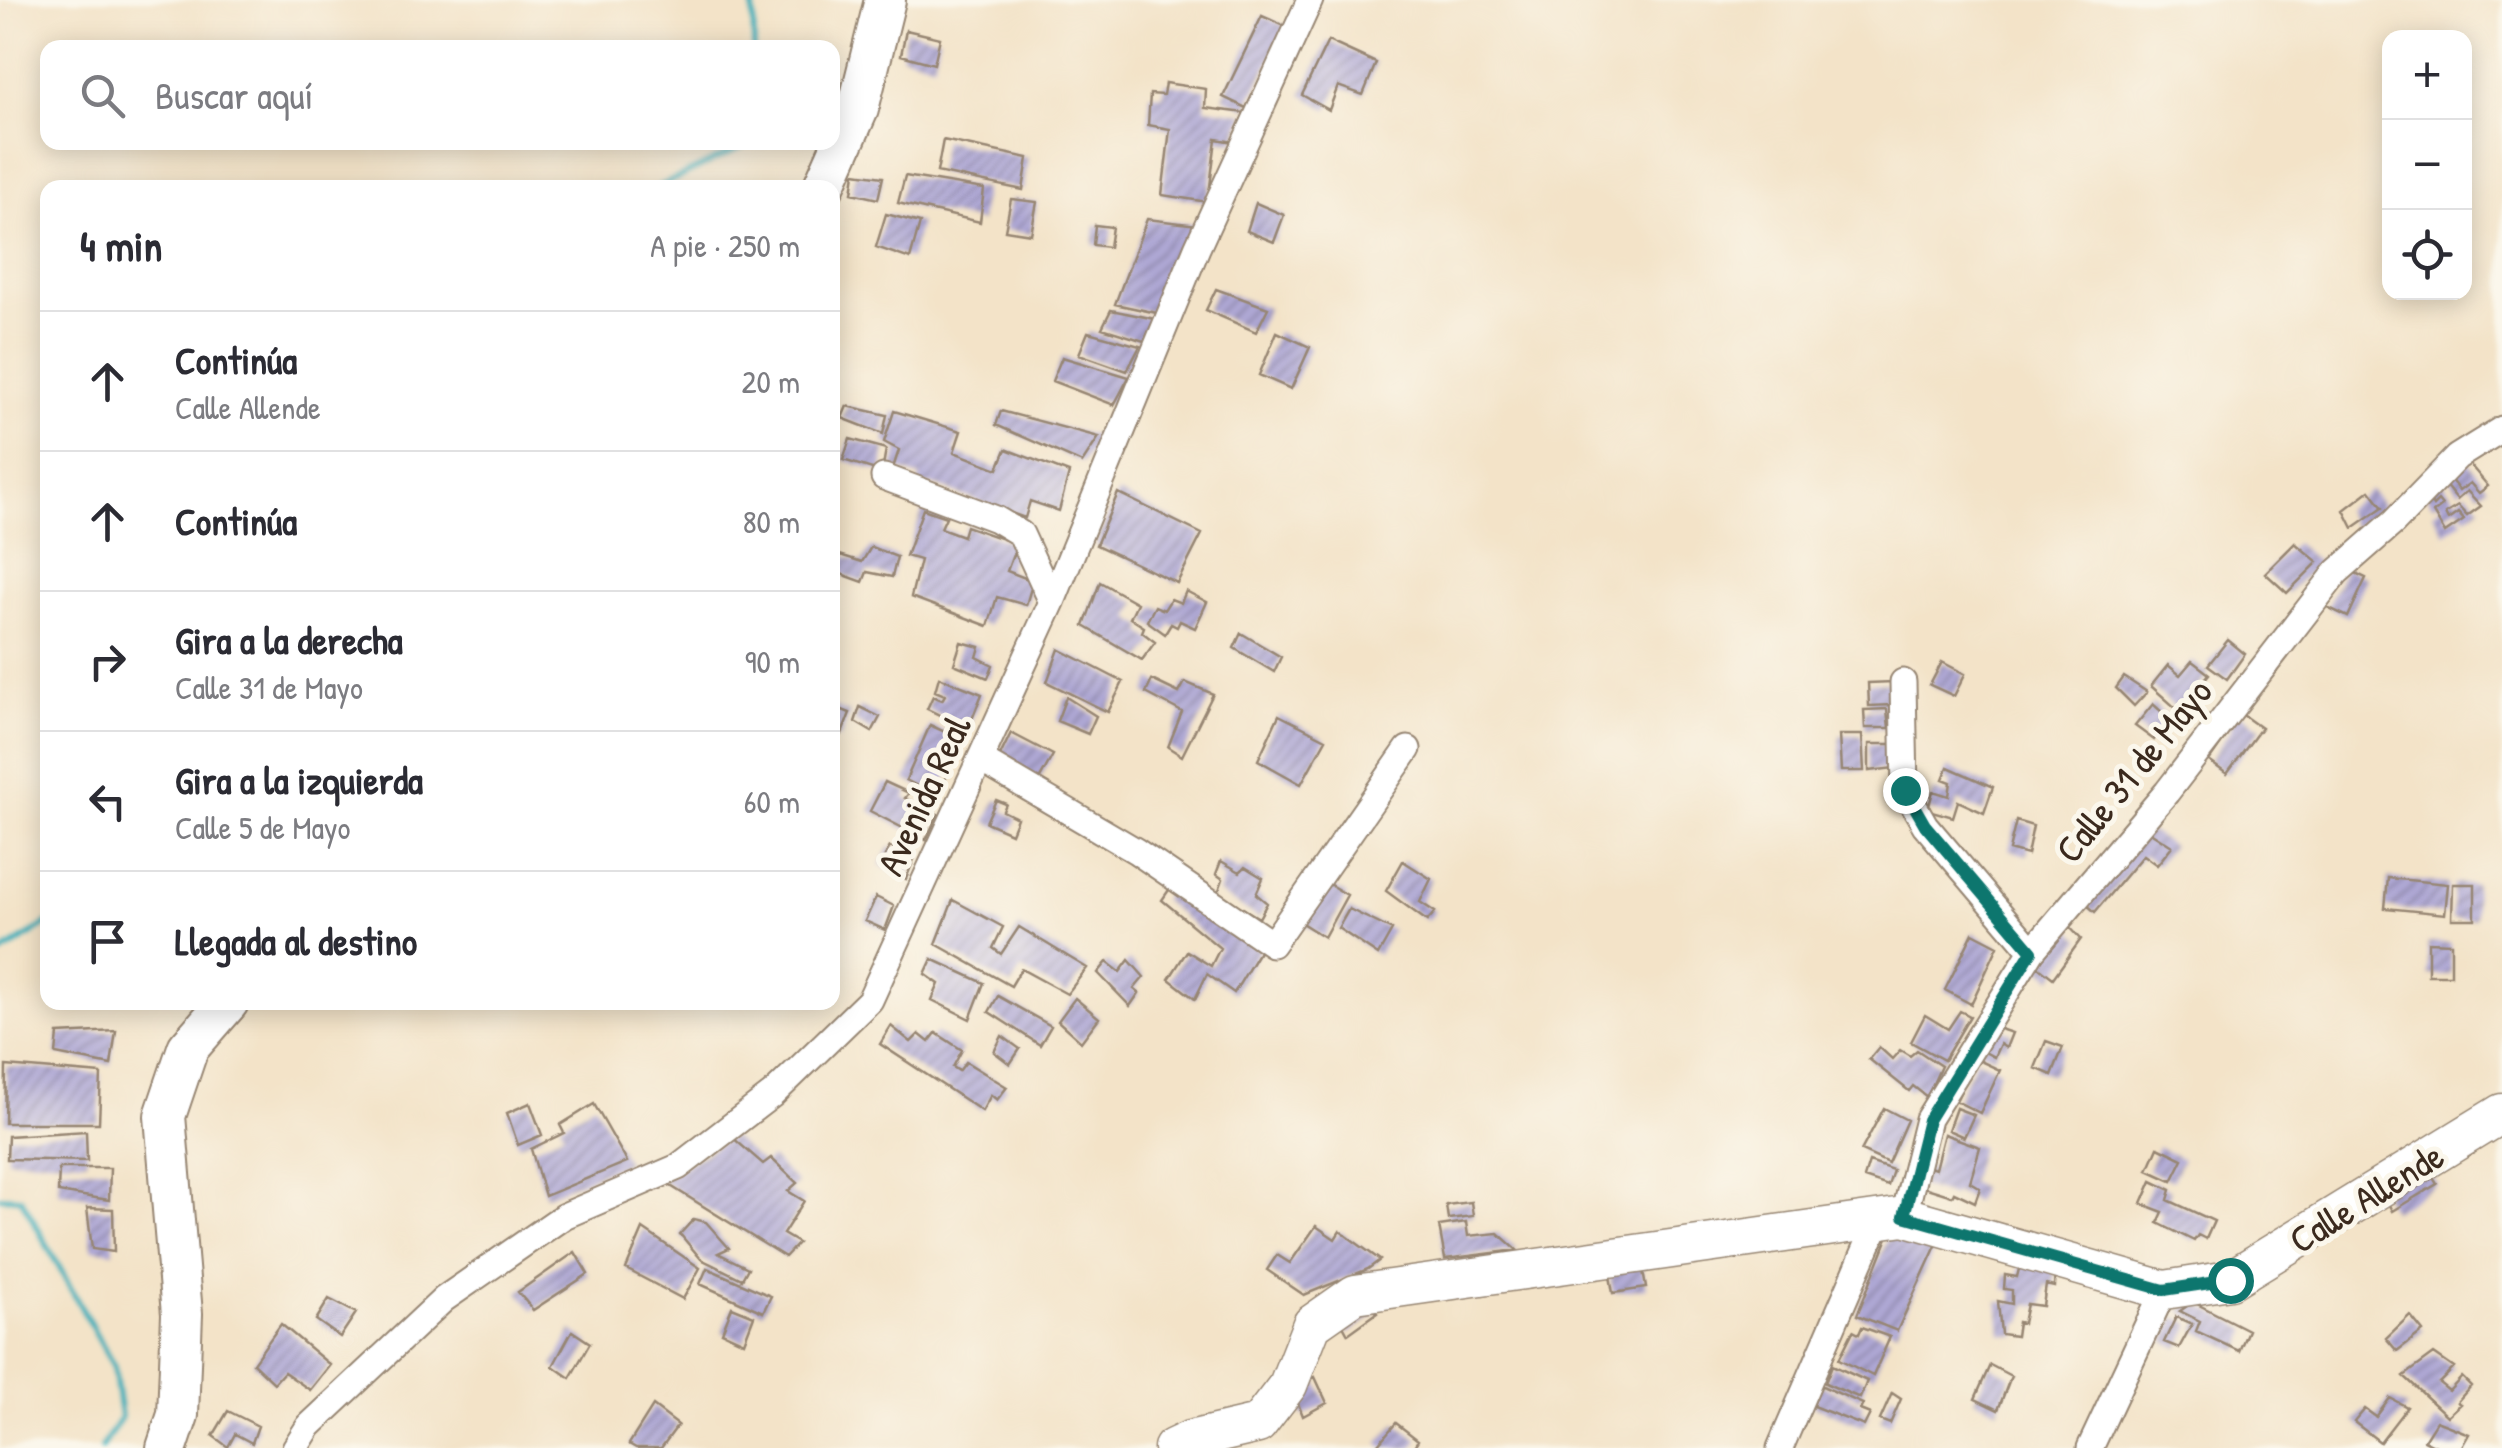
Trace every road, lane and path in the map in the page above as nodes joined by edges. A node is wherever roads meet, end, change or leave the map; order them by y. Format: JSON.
{"nodes":[{"id":1,"x":884,"y":0,"type":"edge"},
{"id":2,"x":1310,"y":0,"type":"edge"},
{"id":3,"x":840,"y":150,"type":"edge"},
{"id":4,"x":840,"y":150,"type":"edge"},
{"id":5,"x":827,"y":180,"type":"edge"},
{"id":6,"x":2502,"y":428,"type":"edge"},
{"id":7,"x":884,"y":477,"type":"dead end"},
{"id":8,"x":1052,"y":602,"type":"junction"},
{"id":9,"x":1903,"y":682,"type":"dead end"},
{"id":10,"x":1408,"y":749,"type":"dead end"},
{"id":11,"x":981,"y":760,"type":"junction"},
{"id":12,"x":2032,"y":951,"type":"junction"},
{"id":13,"x":221,"y":1010,"type":"edge"},
{"id":14,"x":2502,"y":1113,"type":"edge"},
{"id":15,"x":1891,"y":1219,"type":"junction"},
{"id":16,"x":2164,"y":1290,"type":"junction"},
{"id":17,"x":167,"y":1448,"type":"edge"},
{"id":18,"x":295,"y":1448,"type":"edge"},
{"id":19,"x":1173,"y":1448,"type":"edge"},
{"id":20,"x":1780,"y":1448,"type":"edge"},
{"id":21,"x":2090,"y":1448,"type":"edge"}],
"edges":[{"from":1,"to":4,"type":"main road"},
{"from":2,"to":8,"type":"street","name":"Avenida Real"},
{"from":3,"to":5,"type":"main road"},
{"from":6,"to":12,"type":"street","name":"Calle 31 de Mayo"},
{"from":7,"to":8,"type":"street"},
{"from":8,"to":11,"type":"street","name":"Avenida Real"},
{"from":9,"to":12,"type":"street"},
{"from":10,"to":11,"type":"street"},
{"from":11,"to":18,"type":"street","name":"Avenida Real"},
{"from":12,"to":15,"type":"street","name":"Calle 31 de Mayo"},
{"from":13,"to":17,"type":"main road"},
{"from":14,"to":16,"type":"street","name":"Calle Allende"},
{"from":15,"to":16,"type":"street"},
{"from":15,"to":19,"type":"street"},
{"from":15,"to":20,"type":"street","name":"Calle 31 de Mayo"},
{"from":16,"to":21,"type":"street"}]}
